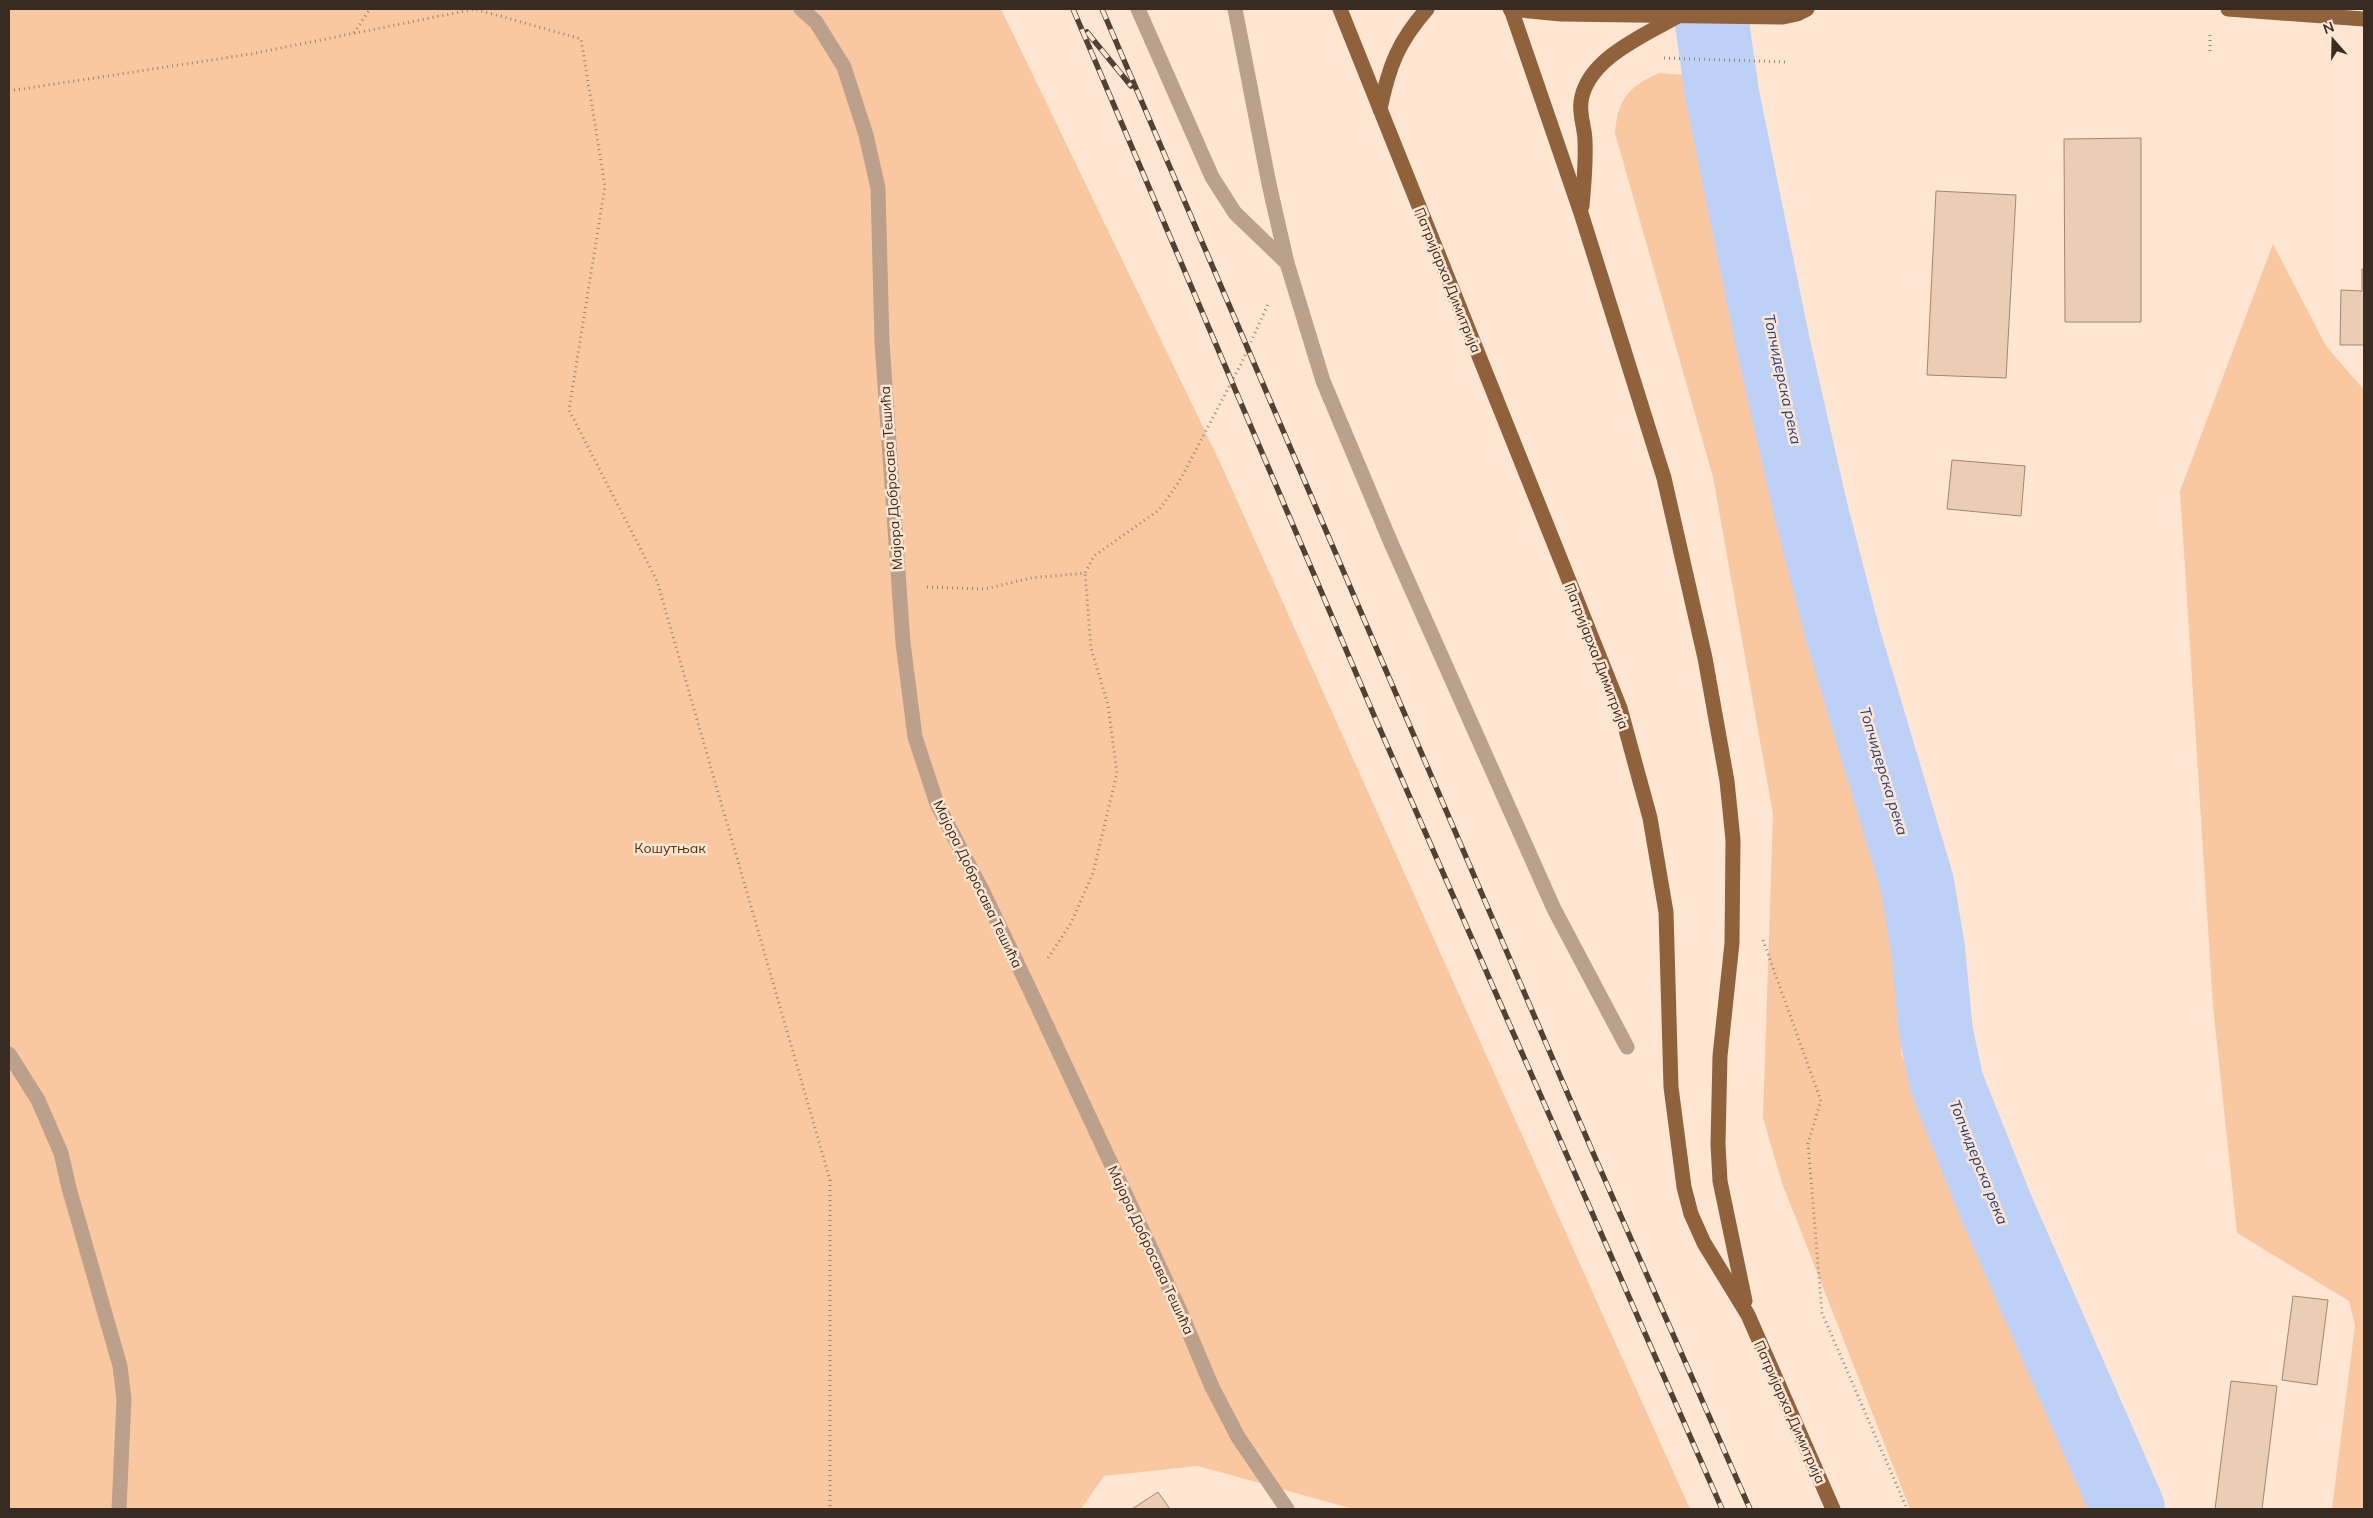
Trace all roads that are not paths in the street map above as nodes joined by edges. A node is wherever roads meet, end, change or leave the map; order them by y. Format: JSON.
{"nodes":[{"id":1,"x":801,"y":9,"type":"edge"},
{"id":2,"x":1138,"y":9,"type":"edge"},
{"id":3,"x":1235,"y":9,"type":"edge"},
{"id":4,"x":1427,"y":9,"type":"edge"},
{"id":5,"x":1511,"y":9,"type":"edge"},
{"id":6,"x":1807,"y":9,"type":"edge"},
{"id":7,"x":2228,"y":9,"type":"edge"},
{"id":8,"x":1342,"y":14,"type":"edge"},
{"id":9,"x":1685,"y":15,"type":"junction"},
{"id":10,"x":2364,"y":19,"type":"edge"},
{"id":11,"x":1380,"y":108,"type":"junction"},
{"id":12,"x":1581,"y":212,"type":"junction"},
{"id":13,"x":1287,"y":263,"type":"junction"},
{"id":14,"x":1627,"y":1047,"type":"dead end"},
{"id":15,"x":9,"y":1054,"type":"edge"},
{"id":16,"x":1748,"y":1314,"type":"junction"},
{"id":17,"x":119,"y":1509,"type":"edge"},
{"id":18,"x":1287,"y":1509,"type":"edge"},
{"id":19,"x":1832,"y":1509,"type":"edge"}],
"edges":[{"from":1,"to":18,"type":"street","name":"Мајора Добросава Тешића"},
{"from":2,"to":13,"type":"street"},
{"from":3,"to":13,"type":"street"},
{"from":4,"to":11,"type":"main road"},
{"from":5,"to":9,"type":"main road"},
{"from":5,"to":12,"type":"main road","name":"Патријарха Димитрија"},
{"from":6,"to":9,"type":"main road"},
{"from":7,"to":10,"type":"main road"},
{"from":8,"to":11,"type":"main road","name":"Патријарха Димитрија"},
{"from":9,"to":12,"type":"main road"},
{"from":11,"to":16,"type":"main road","name":"Патријарха Димитрија"},
{"from":12,"to":16,"type":"main road","name":"Патријарха Димитрија"},
{"from":13,"to":14,"type":"street"},
{"from":15,"to":17,"type":"street"},
{"from":16,"to":19,"type":"main road","name":"Патријарха Димитрија"}]}
